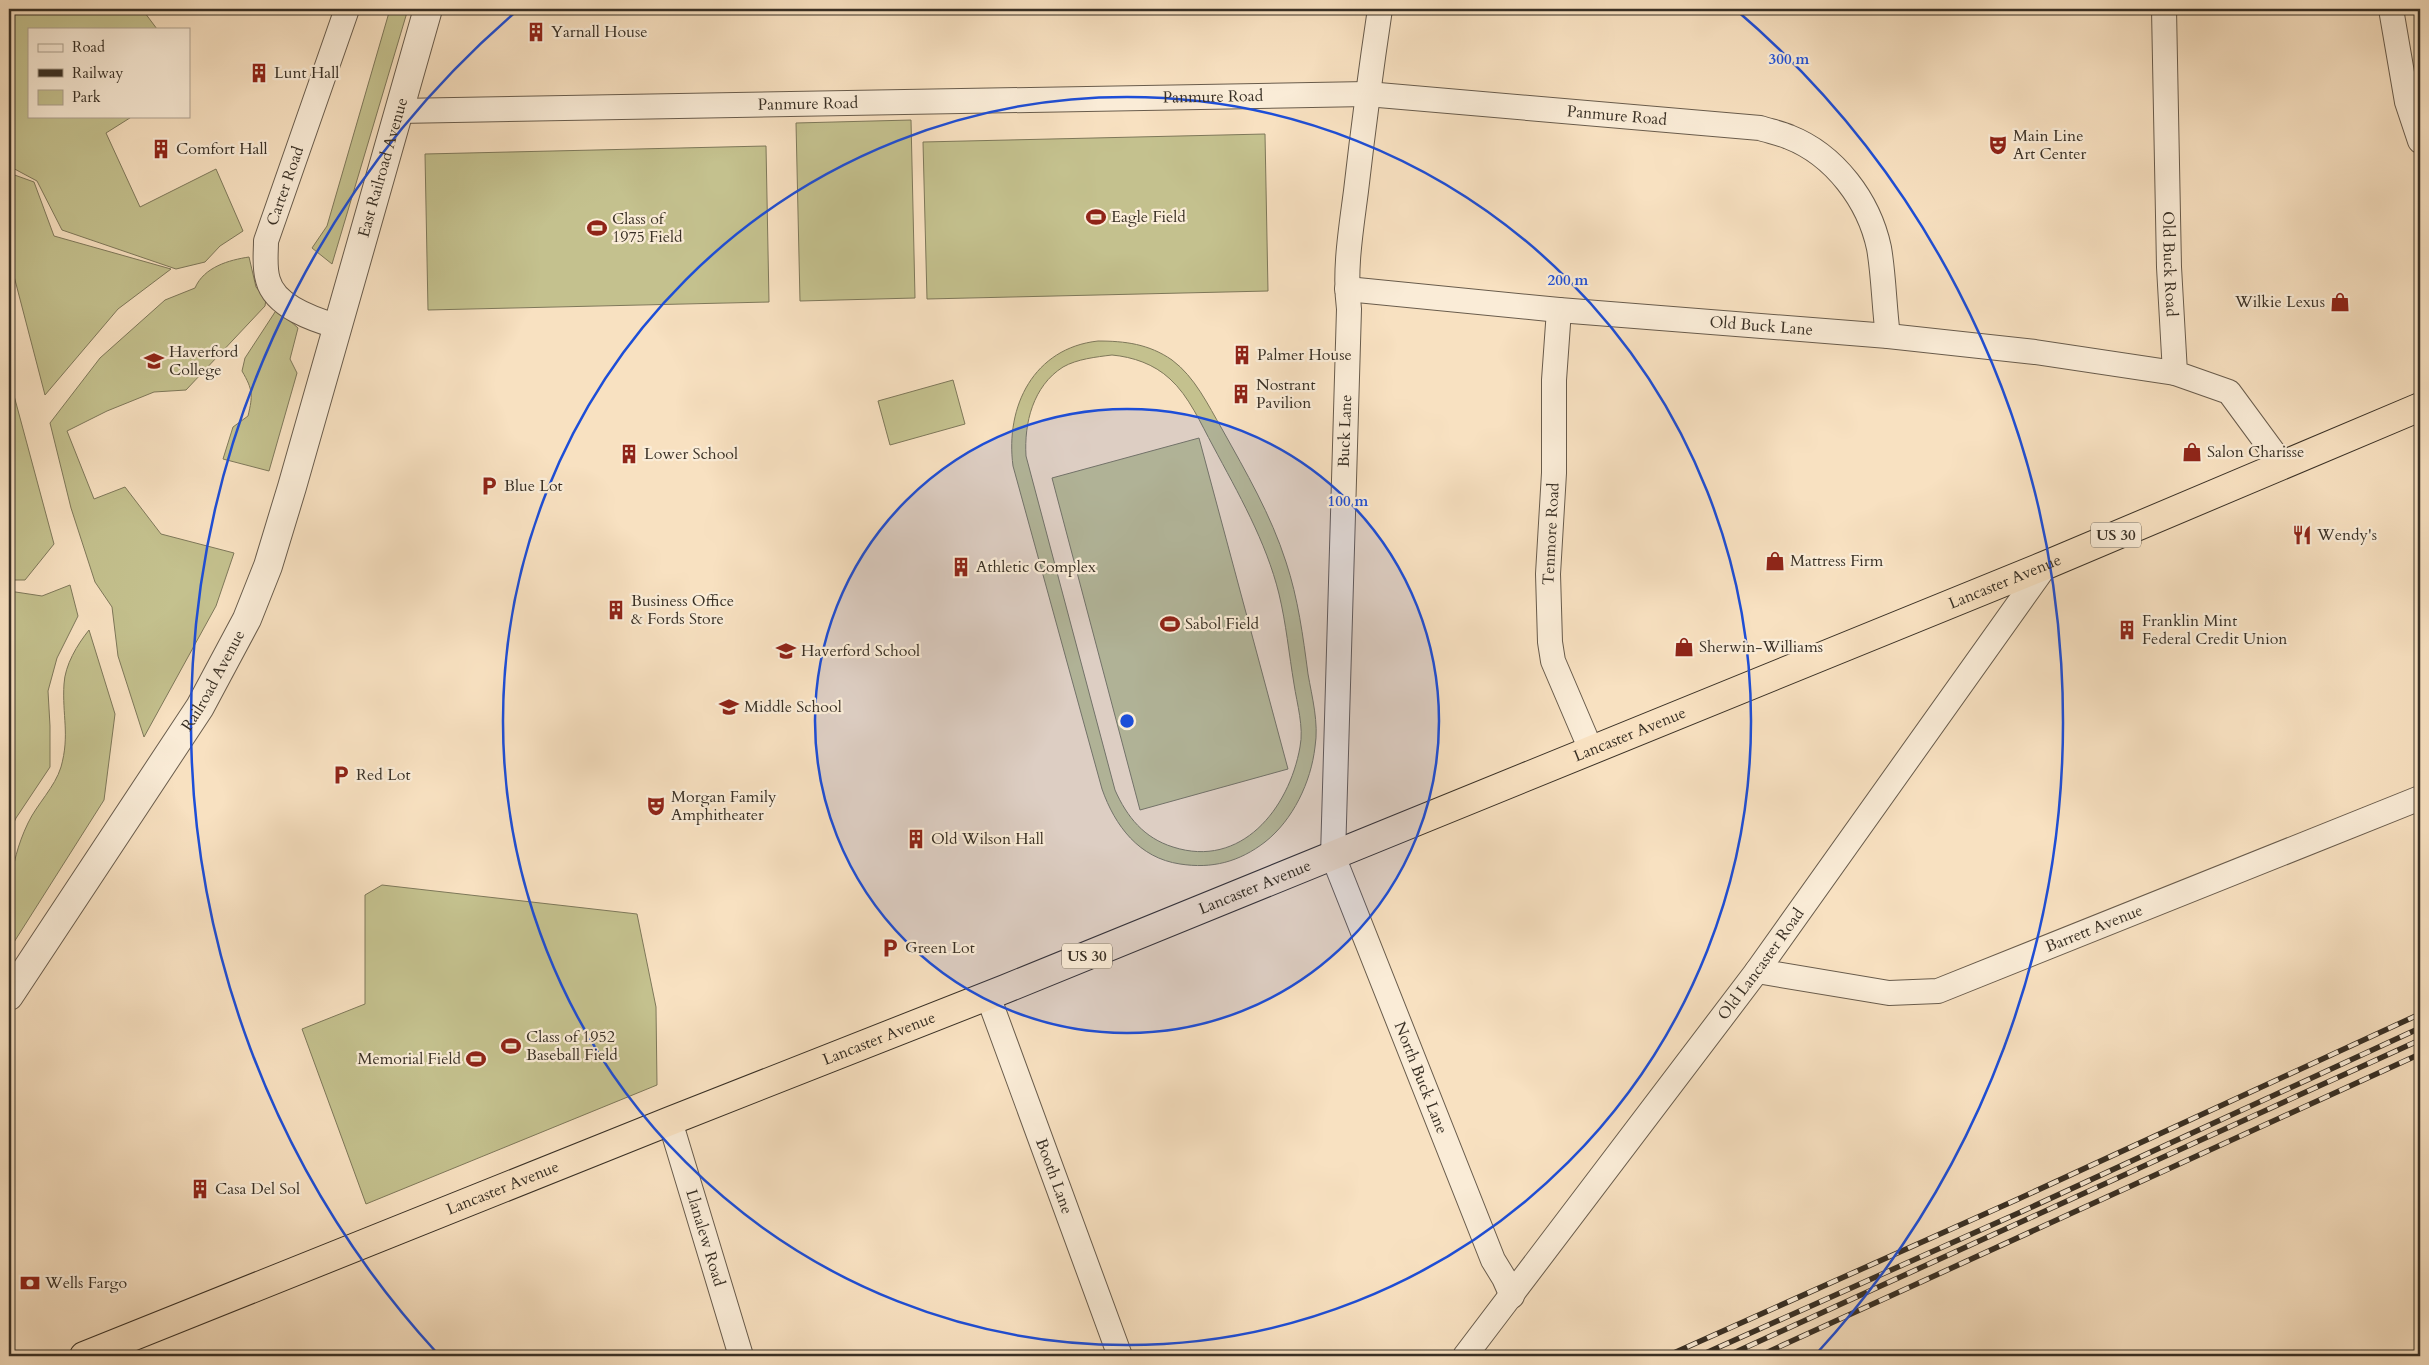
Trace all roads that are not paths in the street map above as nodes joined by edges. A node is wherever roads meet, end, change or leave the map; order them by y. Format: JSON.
{"nodes":[{"id":1,"x":347,"y":9,"type":"edge"},
{"id":2,"x":428,"y":9,"type":"edge"},
{"id":3,"x":1380,"y":9,"type":"edge"},
{"id":4,"x":2164,"y":9,"type":"edge"},
{"id":5,"x":2391,"y":9,"type":"edge"},
{"id":6,"x":1367,"y":94,"type":"junction"},
{"id":7,"x":398,"y":111,"type":"junction"},
{"id":8,"x":2420,"y":141,"type":"edge"},
{"id":9,"x":1347,"y":289,"type":"junction"},
{"id":10,"x":1559,"y":310,"type":"junction"},
{"id":11,"x":339,"y":327,"type":"junction"},
{"id":12,"x":1888,"y":336,"type":"junction"},
{"id":13,"x":2175,"y":373,"type":"junction"},
{"id":14,"x":2420,"y":407,"type":"edge"},
{"id":15,"x":2282,"y":464,"type":"junction"},
{"id":16,"x":2046,"y":565,"type":"junction"},
{"id":17,"x":1591,"y":750,"type":"junction"},
{"id":18,"x":2420,"y":798,"type":"edge"},
{"id":19,"x":1333,"y":856,"type":"junction"},
{"id":20,"x":1757,"y":970,"type":"junction"},
{"id":21,"x":9,"y":996,"type":"edge"},
{"id":22,"x":988,"y":996,"type":"junction"},
{"id":23,"x":670,"y":1120,"type":"junction"},
{"id":24,"x":1512,"y":1296,"type":"junction"},
{"id":25,"x":84,"y":1356,"type":"edge"},
{"id":26,"x":741,"y":1356,"type":"edge"},
{"id":27,"x":1120,"y":1356,"type":"edge"},
{"id":28,"x":1465,"y":1356,"type":"edge"}],
"edges":[{"from":1,"to":11,"type":"street","name":"Carter Road"},
{"from":2,"to":7,"type":"street","name":"East Railroad Avenue"},
{"from":3,"to":6,"type":"street","name":"Buck Lane"},
{"from":4,"to":13,"type":"street","name":"Old Buck Road"},
{"from":5,"to":8,"type":"street"},
{"from":6,"to":7,"type":"street","name":"Panmure Road"},
{"from":6,"to":9,"type":"street","name":"Buck Lane"},
{"from":6,"to":12,"type":"street","name":"Panmure Road"},
{"from":7,"to":11,"type":"street","name":"East Railroad Avenue"},
{"from":9,"to":10,"type":"street","name":"Old Buck Lane"},
{"from":9,"to":19,"type":"street","name":"Buck Lane"},
{"from":10,"to":12,"type":"street","name":"Old Buck Lane"},
{"from":10,"to":17,"type":"street","name":"Tenmore Road"},
{"from":11,"to":21,"type":"street","name":"Railroad Avenue"},
{"from":12,"to":13,"type":"street","name":"Old Buck Lane"},
{"from":13,"to":15,"type":"street"},
{"from":14,"to":15,"type":"highway","name":"Lancaster Avenue","number":"US 30"},
{"from":15,"to":16,"type":"highway","name":"Lancaster Avenue","number":"US 30"},
{"from":16,"to":17,"type":"highway","name":"Lancaster Avenue","number":"US 30"},
{"from":16,"to":20,"type":"street","name":"Old Lancaster Road"},
{"from":17,"to":19,"type":"highway","name":"Lancaster Avenue","number":"US 30"},
{"from":18,"to":20,"type":"street","name":"Barrett Avenue"},
{"from":19,"to":22,"type":"highway","name":"Lancaster Avenue","number":"US 30"},
{"from":19,"to":24,"type":"street","name":"North Buck Lane"},
{"from":20,"to":24,"type":"street","name":"Old Lancaster Road"},
{"from":22,"to":23,"type":"highway","name":"Lancaster Avenue","number":"US 30"},
{"from":22,"to":27,"type":"street","name":"Booth Lane"},
{"from":23,"to":25,"type":"highway","name":"Lancaster Avenue","number":"US 30"},
{"from":23,"to":26,"type":"street","name":"Llanalew Road"},
{"from":24,"to":28,"type":"street","name":"Old Lancaster Road"}]}
